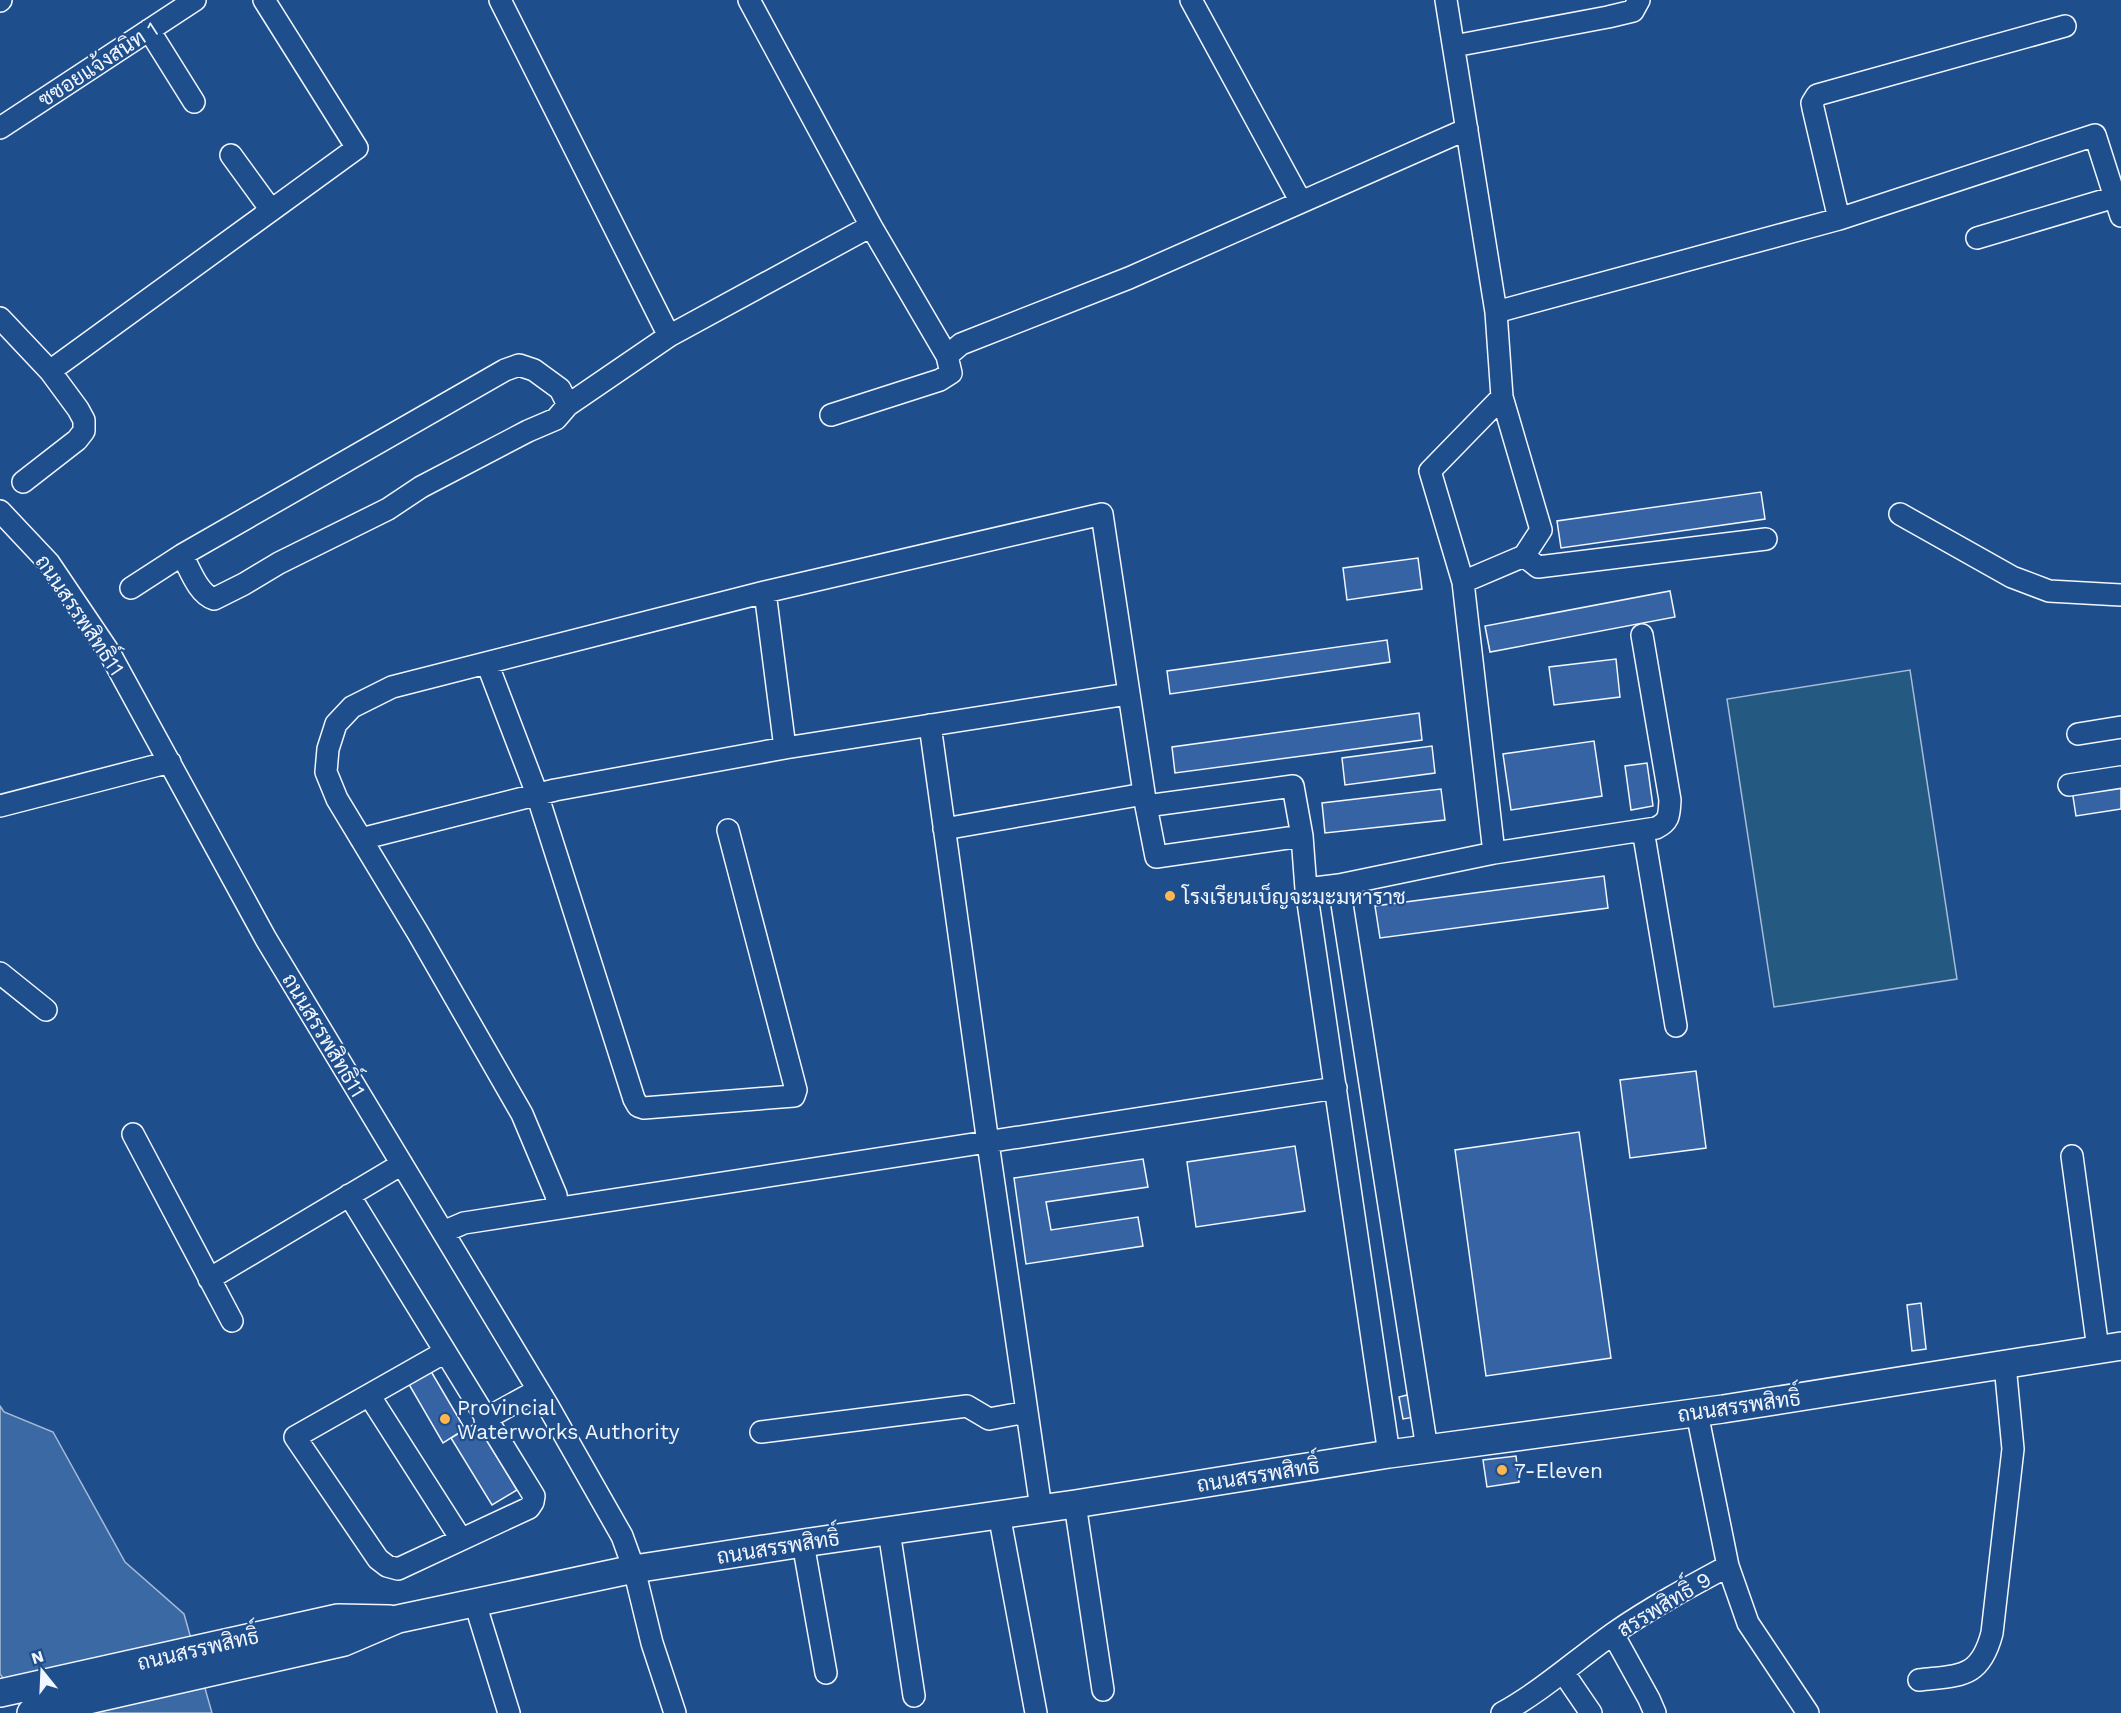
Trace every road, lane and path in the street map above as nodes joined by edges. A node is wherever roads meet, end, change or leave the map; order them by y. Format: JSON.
{"nodes":[{"id":1,"x":195,"y":0,"type":"edge"},
{"id":2,"x":264,"y":0,"type":"edge"},
{"id":3,"x":500,"y":0,"type":"edge"},
{"id":4,"x":748,"y":0,"type":"edge"},
{"id":5,"x":1191,"y":0,"type":"edge"},
{"id":6,"x":1446,"y":0,"type":"edge"},
{"id":7,"x":1639,"y":0,"type":"edge"},
{"id":8,"x":2065,"y":27,"type":"dead end"},
{"id":9,"x":149,"y":30,"type":"junction"},
{"id":10,"x":1454,"y":46,"type":"junction"},
{"id":11,"x":194,"y":102,"type":"dead end"},
{"id":12,"x":0,"y":128,"type":"edge"},
{"id":13,"x":1467,"y":129,"type":"junction"},
{"id":14,"x":231,"y":155,"type":"dead end"},
{"id":15,"x":1301,"y":202,"type":"junction"},
{"id":16,"x":2119,"y":207,"type":"edge"},
{"id":17,"x":271,"y":210,"type":"junction"},
{"id":18,"x":1839,"y":219,"type":"junction"},
{"id":19,"x":871,"y":226,"type":"junction"},
{"id":20,"x":1977,"y":238,"type":"dead end"},
{"id":21,"x":1496,"y":312,"type":"junction"},
{"id":22,"x":0,"y":318,"type":"edge"},
{"id":23,"x":669,"y":336,"type":"junction"},
{"id":24,"x":947,"y":356,"type":"junction"},
{"id":25,"x":50,"y":371,"type":"junction"},
{"id":26,"x":1502,"y":397,"type":"junction"},
{"id":27,"x":568,"y":405,"type":"junction"},
{"id":28,"x":831,"y":415,"type":"dead end"},
{"id":29,"x":23,"y":482,"type":"dead end"},
{"id":30,"x":0,"y":511,"type":"edge"},
{"id":31,"x":1900,"y":514,"type":"dead end"},
{"id":32,"x":1766,"y":538,"type":"dead end"},
{"id":33,"x":182,"y":555,"type":"junction"},
{"id":34,"x":1524,"y":556,"type":"junction"},
{"id":35,"x":1462,"y":582,"type":"junction"},
{"id":36,"x":130,"y":588,"type":"dead end"},
{"id":37,"x":765,"y":592,"type":"junction"},
{"id":38,"x":2121,"y":595,"type":"edge"},
{"id":39,"x":1642,"y":635,"type":"dead end"},
{"id":40,"x":488,"y":663,"type":"junction"},
{"id":41,"x":1128,"y":694,"type":"junction"},
{"id":42,"x":930,"y":725,"type":"junction"},
{"id":43,"x":2121,"y":727,"type":"edge"},
{"id":44,"x":2078,"y":734,"type":"dead end"},
{"id":45,"x":785,"y":748,"type":"junction"},
{"id":46,"x":170,"y":762,"type":"junction"},
{"id":47,"x":2121,"y":777,"type":"edge"},
{"id":48,"x":2069,"y":785,"type":"dead end"},
{"id":49,"x":537,"y":794,"type":"junction"},
{"id":50,"x":1145,"y":800,"type":"junction"},
{"id":51,"x":0,"y":806,"type":"edge"},
{"id":52,"x":944,"y":829,"type":"junction"},
{"id":53,"x":728,"y":830,"type":"dead end"},
{"id":54,"x":1643,"y":830,"type":"junction"},
{"id":55,"x":1302,"y":836,"type":"junction"},
{"id":56,"x":361,"y":839,"type":"junction"},
{"id":57,"x":1494,"y":853,"type":"junction"},
{"id":58,"x":1339,"y":885,"type":"junction"},
{"id":59,"x":1306,"y":890,"type":"junction"},
{"id":60,"x":0,"y":974,"type":"edge"},
{"id":61,"x":46,"y":1011,"type":"dead end"},
{"id":62,"x":1676,"y":1026,"type":"dead end"},
{"id":63,"x":1336,"y":1089,"type":"junction"},
{"id":64,"x":133,"y":1134,"type":"dead end"},
{"id":65,"x":988,"y":1143,"type":"junction"},
{"id":66,"x":2072,"y":1156,"type":"dead end"},
{"id":67,"x":402,"y":1164,"type":"junction"},
{"id":68,"x":349,"y":1195,"type":"junction"},
{"id":69,"x":558,"y":1208,"type":"junction"},
{"id":70,"x":443,"y":1232,"type":"junction"},
{"id":71,"x":208,"y":1279,"type":"junction"},
{"id":72,"x":232,"y":1321,"type":"dead end"},
{"id":73,"x":2110,"y":1348,"type":"edge"},
{"id":74,"x":445,"y":1352,"type":"junction"},
{"id":75,"x":2005,"y":1365,"type":"junction"},
{"id":76,"x":538,"y":1390,"type":"junction"},
{"id":77,"x":369,"y":1395,"type":"junction"},
{"id":78,"x":1027,"y":1412,"type":"junction"},
{"id":79,"x":1697,"y":1413,"type":"junction"},
{"id":80,"x":485,"y":1419,"type":"junction"},
{"id":81,"x":761,"y":1432,"type":"dead end"},
{"id":82,"x":1427,"y":1449,"type":"junction"},
{"id":83,"x":1389,"y":1454,"type":"junction"},
{"id":84,"x":1075,"y":1504,"type":"junction"},
{"id":85,"x":1041,"y":1508,"type":"junction"},
{"id":86,"x":999,"y":1514,"type":"junction"},
{"id":87,"x":889,"y":1531,"type":"junction"},
{"id":88,"x":461,"y":1539,"type":"junction"},
{"id":89,"x":803,"y":1543,"type":"junction"},
{"id":90,"x":1728,"y":1566,"type":"junction"},
{"id":91,"x":634,"y":1569,"type":"junction"},
{"id":92,"x":475,"y":1603,"type":"junction"},
{"id":93,"x":341,"y":1630,"type":"junction"},
{"id":94,"x":1613,"y":1634,"type":"junction"},
{"id":95,"x":1563,"y":1672,"type":"junction"},
{"id":96,"x":826,"y":1673,"type":"dead end"},
{"id":97,"x":1919,"y":1680,"type":"dead end"},
{"id":98,"x":1103,"y":1690,"type":"dead end"},
{"id":99,"x":0,"y":1693,"type":"edge"},
{"id":100,"x":915,"y":1696,"type":"dead end"},
{"id":101,"x":31,"y":1713,"type":"edge"},
{"id":102,"x":509,"y":1713,"type":"edge"},
{"id":103,"x":675,"y":1713,"type":"edge"},
{"id":104,"x":1036,"y":1713,"type":"edge"},
{"id":105,"x":1502,"y":1713,"type":"edge"},
{"id":106,"x":1591,"y":1713,"type":"edge"},
{"id":107,"x":1655,"y":1713,"type":"edge"},
{"id":108,"x":1808,"y":1713,"type":"edge"}],
"edges":[{"from":1,"to":9,"type":"street","name":"ซซอยแจ้งสนิท 1"},
{"from":2,"to":17,"type":"street"},
{"from":3,"to":23,"type":"street"},
{"from":4,"to":19,"type":"street"},
{"from":5,"to":15,"type":"street"},
{"from":6,"to":10,"type":"street"},
{"from":7,"to":10,"type":"street"},
{"from":8,"to":18,"type":"street"},
{"from":9,"to":11,"type":"street"},
{"from":9,"to":12,"type":"street","name":"ซซอยแจ้งสนิท 1"},
{"from":10,"to":13,"type":"street"},
{"from":13,"to":15,"type":"street"},
{"from":13,"to":21,"type":"street"},
{"from":14,"to":17,"type":"street"},
{"from":15,"to":24,"type":"street"},
{"from":16,"to":18,"type":"street"},
{"from":16,"to":20,"type":"street"},
{"from":17,"to":25,"type":"street"},
{"from":18,"to":21,"type":"street"},
{"from":19,"to":23,"type":"street"},
{"from":19,"to":24,"type":"street"},
{"from":21,"to":26,"type":"street"},
{"from":22,"to":25,"type":"street"},
{"from":23,"to":27,"type":"street"},
{"from":24,"to":28,"type":"street"},
{"from":25,"to":29,"type":"street"},
{"from":26,"to":34,"type":"street"},
{"from":26,"to":35,"type":"street"},
{"from":27,"to":33,"type":"street"},
{"from":27,"to":33,"type":"street"},
{"from":30,"to":46,"type":"street","name":"ถนนสรรพสิทธิ์11"},
{"from":31,"to":38,"type":"street"},
{"from":32,"to":34,"type":"street"},
{"from":33,"to":36,"type":"street"},
{"from":34,"to":35,"type":"street"},
{"from":35,"to":57,"type":"street"},
{"from":37,"to":40,"type":"street"},
{"from":37,"to":41,"type":"street"},
{"from":37,"to":45,"type":"street"},
{"from":39,"to":54,"type":"street"},
{"from":40,"to":49,"type":"street"},
{"from":40,"to":56,"type":"street"},
{"from":41,"to":42,"type":"street"},
{"from":41,"to":50,"type":"street"},
{"from":42,"to":45,"type":"street"},
{"from":42,"to":52,"type":"street"},
{"from":43,"to":44,"type":"street"},
{"from":45,"to":49,"type":"street"},
{"from":46,"to":51,"type":"street"},
{"from":46,"to":67,"type":"street","name":"ถนนสรรพสิทธิ์11"},
{"from":47,"to":48,"type":"street"},
{"from":49,"to":53,"type":"street"},
{"from":49,"to":56,"type":"street"},
{"from":50,"to":52,"type":"street"},
{"from":50,"to":55,"type":"street"},
{"from":50,"to":55,"type":"street"},
{"from":52,"to":65,"type":"street"},
{"from":54,"to":57,"type":"street"},
{"from":54,"to":62,"type":"street"},
{"from":55,"to":59,"type":"street"},
{"from":56,"to":69,"type":"street"},
{"from":57,"to":58,"type":"street"},
{"from":58,"to":59,"type":"street"},
{"from":58,"to":82,"type":"street"},
{"from":59,"to":63,"type":"street"},
{"from":60,"to":61,"type":"street"},
{"from":63,"to":65,"type":"street"},
{"from":63,"to":83,"type":"street"},
{"from":64,"to":71,"type":"street"},
{"from":65,"to":69,"type":"street"},
{"from":65,"to":78,"type":"street"},
{"from":66,"to":73,"type":"street"},
{"from":67,"to":68,"type":"street"},
{"from":67,"to":70,"type":"street","name":"ถนนสรรพสิทธิ์11"},
{"from":68,"to":71,"type":"street"},
{"from":68,"to":74,"type":"street"},
{"from":69,"to":70,"type":"street"},
{"from":70,"to":76,"type":"street","name":"ถนนสรรพสิทธิ์11"},
{"from":71,"to":72,"type":"street"},
{"from":73,"to":75,"type":"main road","name":"ถนนสรรพสิทธิ์"},
{"from":74,"to":77,"type":"street"},
{"from":74,"to":80,"type":"street"},
{"from":75,"to":79,"type":"main road","name":"ถนนสรรพสิทธิ์"},
{"from":75,"to":97,"type":"street"},
{"from":76,"to":80,"type":"street"},
{"from":76,"to":91,"type":"street","name":"ถนนสรรพสิทธิ์11"},
{"from":77,"to":88,"type":"street"},
{"from":77,"to":88,"type":"street"},
{"from":78,"to":81,"type":"street"},
{"from":78,"to":85,"type":"street"},
{"from":79,"to":82,"type":"main road","name":"ถนนสรรพสิทธิ์"},
{"from":79,"to":90,"type":"street","name":"สรรพสิทธิ์ 9"},
{"from":80,"to":88,"type":"street"},
{"from":82,"to":83,"type":"main road","name":"ถนนสรรพสิทธิ์"},
{"from":83,"to":84,"type":"main road","name":"ถนนสรรพสิทธิ์"},
{"from":84,"to":85,"type":"main road","name":"ถนนสรรพสิทธิ์"},
{"from":84,"to":98,"type":"street"},
{"from":85,"to":86,"type":"main road","name":"ถนนสรรพสิทธิ์"},
{"from":86,"to":87,"type":"main road","name":"ถนนสรรพสิทธิ์"},
{"from":86,"to":104,"type":"street"},
{"from":87,"to":89,"type":"main road","name":"ถนนสรรพสิทธิ์"},
{"from":87,"to":100,"type":"street"},
{"from":89,"to":91,"type":"main road","name":"ถนนสรรพสิทธิ์"},
{"from":89,"to":96,"type":"street"},
{"from":90,"to":94,"type":"street","name":"สรรพสิทธิ์ 9"},
{"from":90,"to":108,"type":"street"},
{"from":91,"to":92,"type":"main road","name":"ถนนสรรพสิทธิ์"},
{"from":91,"to":103,"type":"street","name":"ถนนสรรพสิทธิ์11"},
{"from":92,"to":93,"type":"main road","name":"ถนนสรรพสิทธิ์"},
{"from":92,"to":102,"type":"street"},
{"from":93,"to":99,"type":"main road","name":"ถนนสรรพสิทธิ์"},
{"from":93,"to":101,"type":"main road","name":"ถนนสรรพสิทธิ์"},
{"from":94,"to":95,"type":"street","name":"สรรพสิทธิ์ 9"},
{"from":94,"to":107,"type":"street"},
{"from":95,"to":105,"type":"street","name":"สรรพสิทธิ์ 9"},
{"from":95,"to":106,"type":"street"}]}
